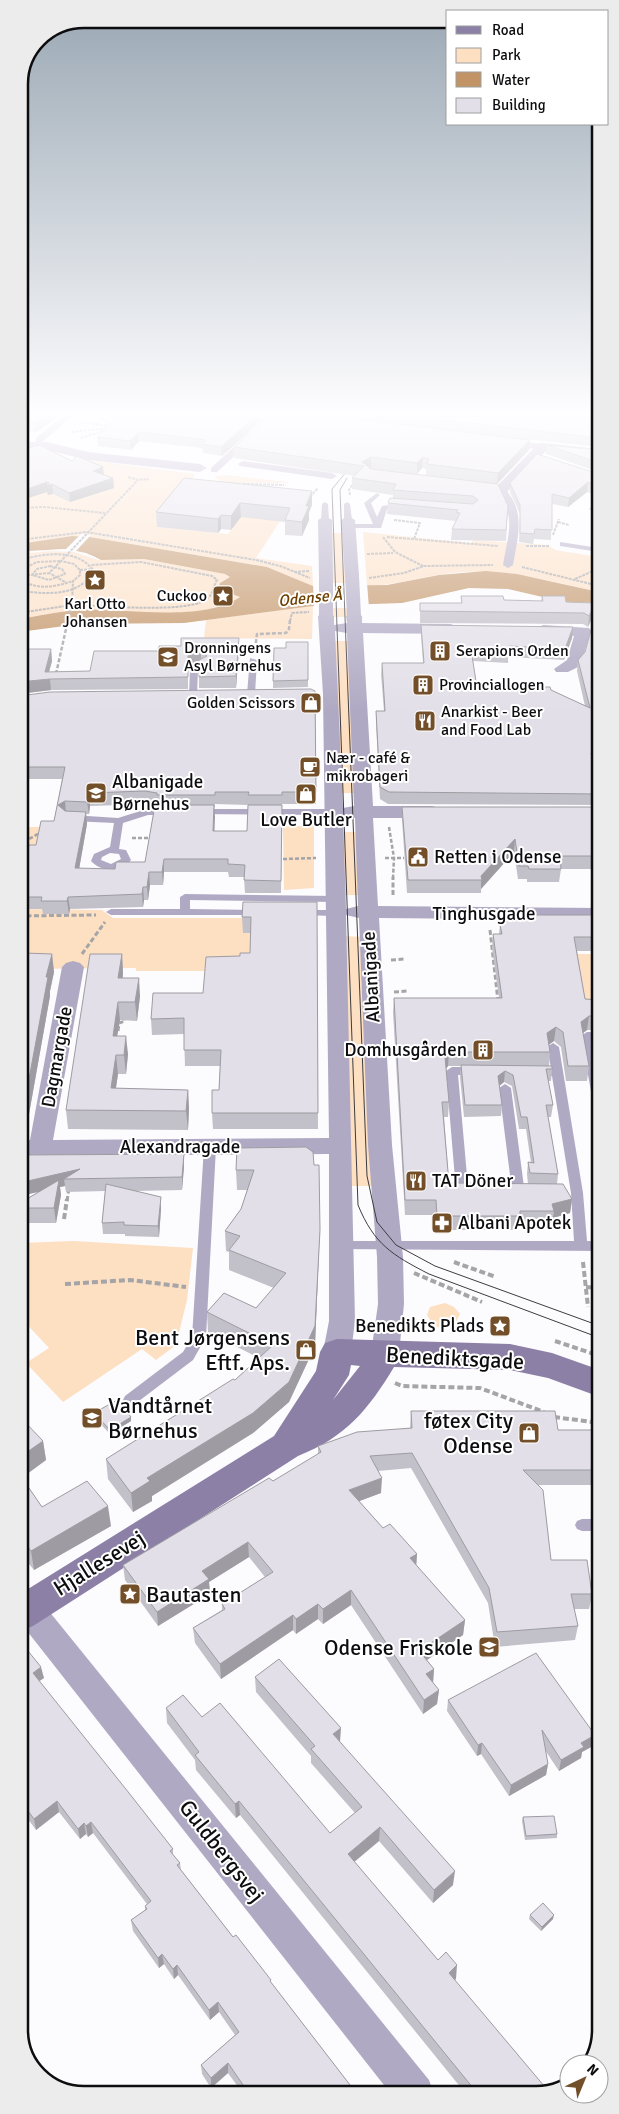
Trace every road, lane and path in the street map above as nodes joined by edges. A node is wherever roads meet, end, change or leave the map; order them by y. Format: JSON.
{"nodes":[{"id":1,"x":103,"y":515,"type":"edge"},
{"id":2,"x":326,"y":515,"type":"edge"},
{"id":3,"x":348,"y":515,"type":"edge"},
{"id":4,"x":374,"y":515,"type":"edge"},
{"id":5,"x":380,"y":515,"type":"edge"},
{"id":6,"x":515,"y":515,"type":"edge"},
{"id":7,"x":326,"y":520,"type":"joint"},
{"id":8,"x":379,"y":522,"type":"junction"},
{"id":9,"x":348,"y":523,"type":"junction"},
{"id":10,"x":569,"y":524,"type":"dead end"},
{"id":11,"x":86,"y":532,"type":"junction"},
{"id":12,"x":382,"y":536,"type":"junction"},
{"id":13,"x":28,"y":539,"type":"edge"},
{"id":14,"x":414,"y":539,"type":"junction"},
{"id":15,"x":563,"y":544,"type":"dead end"},
{"id":16,"x":511,"y":545,"type":"junction"},
{"id":17,"x":592,"y":549,"type":"edge"},
{"id":18,"x":394,"y":553,"type":"junction"},
{"id":19,"x":66,"y":555,"type":"junction"},
{"id":20,"x":28,"y":558,"type":"edge"},
{"id":21,"x":61,"y":561,"type":"junction"},
{"id":22,"x":368,"y":562,"type":"dead end"},
{"id":23,"x":30,"y":564,"type":"edge"},
{"id":24,"x":55,"y":566,"type":"junction"},
{"id":25,"x":424,"y":566,"type":"junction"},
{"id":26,"x":508,"y":566,"type":"junction"},
{"id":27,"x":92,"y":567,"type":"junction"},
{"id":28,"x":80,"y":570,"type":"junction"},
{"id":29,"x":302,"y":570,"type":"dead end"},
{"id":30,"x":370,"y":570,"type":"dead end"},
{"id":31,"x":592,"y":571,"type":"edge"},
{"id":32,"x":293,"y":572,"type":"junction"},
{"id":33,"x":49,"y":573,"type":"junction"},
{"id":34,"x":32,"y":575,"type":"junction"},
{"id":35,"x":28,"y":576,"type":"edge"},
{"id":36,"x":321,"y":577,"type":"junction"},
{"id":37,"x":357,"y":577,"type":"junction"},
{"id":38,"x":59,"y":578,"type":"junction"},
{"id":39,"x":371,"y":578,"type":"junction"},
{"id":40,"x":575,"y":579,"type":"junction"},
{"id":41,"x":72,"y":581,"type":"junction"},
{"id":42,"x":68,"y":583,"type":"junction"},
{"id":43,"x":28,"y":584,"type":"edge"},
{"id":44,"x":592,"y":584,"type":"edge"},
{"id":45,"x":37,"y":586,"type":"junction"},
{"id":46,"x":73,"y":589,"type":"junction"},
{"id":47,"x":28,"y":592,"type":"edge"},
{"id":48,"x":31,"y":592,"type":"junction"},
{"id":49,"x":72,"y":606,"type":"junction"},
{"id":50,"x":28,"y":612,"type":"edge"},
{"id":51,"x":321,"y":618,"type":"junction"},
{"id":52,"x":354,"y":622,"type":"junction"},
{"id":53,"x":466,"y":629,"type":"edge"},
{"id":54,"x":525,"y":630,"type":"edge"},
{"id":55,"x":256,"y":640,"type":"dead end"},
{"id":56,"x":253,"y":660,"type":"dead end"},
{"id":57,"x":202,"y":667,"type":"edge"},
{"id":58,"x":562,"y":669,"type":"dead end"},
{"id":59,"x":56,"y":676,"type":"edge"},
{"id":60,"x":245,"y":694,"type":"joint"},
{"id":61,"x":270,"y":694,"type":"edge"},
{"id":62,"x":174,"y":695,"type":"edge"},
{"id":63,"x":193,"y":695,"type":"junction"},
{"id":64,"x":211,"y":695,"type":"edge"},
{"id":65,"x":333,"y":812,"type":"junction"},
{"id":66,"x":363,"y":812,"type":"junction"},
{"id":67,"x":451,"y":812,"type":"edge"},
{"id":68,"x":66,"y":818,"type":"joint"},
{"id":69,"x":119,"y":821,"type":"junction"},
{"id":70,"x":391,"y":830,"type":"dead end"},
{"id":71,"x":116,"y":838,"type":"junction"},
{"id":72,"x":162,"y":838,"type":"edge"},
{"id":73,"x":28,"y":840,"type":"edge"},
{"id":74,"x":114,"y":850,"type":"dead end"},
{"id":75,"x":334,"y":858,"type":"junction"},
{"id":76,"x":386,"y":858,"type":"dead end"},
{"id":77,"x":394,"y":858,"type":"junction"},
{"id":78,"x":404,"y":858,"type":"edge"},
{"id":79,"x":283,"y":859,"type":"edge"},
{"id":80,"x":394,"y":890,"type":"dead end"},
{"id":81,"x":244,"y":897,"type":"junction"},
{"id":82,"x":335,"y":906,"type":"junction"},
{"id":83,"x":368,"y":911,"type":"junction"},
{"id":84,"x":111,"y":912,"type":"joint"},
{"id":85,"x":185,"y":912,"type":"junction"},
{"id":86,"x":242,"y":912,"type":"junction"},
{"id":87,"x":271,"y":912,"type":"edge"},
{"id":88,"x":290,"y":913,"type":"edge"},
{"id":89,"x":592,"y":914,"type":"edge"},
{"id":90,"x":80,"y":915,"type":"edge"},
{"id":91,"x":488,"y":915,"type":"junction"},
{"id":92,"x":28,"y":916,"type":"edge"},
{"id":93,"x":76,"y":963,"type":"joint"},
{"id":94,"x":499,"y":1010,"type":"edge"},
{"id":95,"x":119,"y":1015,"type":"edge"},
{"id":96,"x":112,"y":1031,"type":"edge"},
{"id":97,"x":118,"y":1031,"type":"junction"},
{"id":98,"x":592,"y":1036,"type":"edge"},
{"id":99,"x":117,"y":1039,"type":"edge"},
{"id":100,"x":553,"y":1047,"type":"edge"},
{"id":101,"x":592,"y":1061,"type":"edge"},
{"id":102,"x":490,"y":1072,"type":"edge"},
{"id":103,"x":529,"y":1072,"type":"edge"},
{"id":104,"x":557,"y":1072,"type":"junction"},
{"id":105,"x":505,"y":1088,"type":"edge"},
{"id":106,"x":341,"y":1146,"type":"junction"},
{"id":107,"x":210,"y":1147,"type":"junction"},
{"id":108,"x":30,"y":1148,"type":"edge"},
{"id":109,"x":76,"y":1148,"type":"junction"},
{"id":110,"x":481,"y":1191,"type":"edge"},
{"id":111,"x":538,"y":1192,"type":"edge"},
{"id":112,"x":64,"y":1219,"type":"dead end"},
{"id":113,"x":389,"y":1245,"type":"junction"},
{"id":114,"x":415,"y":1245,"type":"junction"},
{"id":115,"x":341,"y":1246,"type":"junction"},
{"id":116,"x":581,"y":1246,"type":"junction"},
{"id":117,"x":592,"y":1246,"type":"edge"},
{"id":118,"x":65,"y":1284,"type":"dead end"},
{"id":119,"x":586,"y":1287,"type":"junction"},
{"id":120,"x":592,"y":1287,"type":"edge"},
{"id":121,"x":202,"y":1288,"type":"junction"},
{"id":122,"x":482,"y":1302,"type":"dead end"},
{"id":123,"x":588,"y":1307,"type":"dead end"},
{"id":124,"x":337,"y":1352,"type":"junction"},
{"id":125,"x":379,"y":1364,"type":"junction"},
{"id":126,"x":592,"y":1381,"type":"edge"},
{"id":127,"x":130,"y":1400,"type":"dead end"},
{"id":128,"x":592,"y":1422,"type":"edge"},
{"id":129,"x":286,"y":1446,"type":"junction"},
{"id":130,"x":179,"y":1513,"type":"joint"},
{"id":131,"x":582,"y":1525,"type":"dead end"},
{"id":132,"x":592,"y":1525,"type":"edge"},
{"id":133,"x":28,"y":1604,"type":"edge"},
{"id":134,"x":28,"y":1613,"type":"edge"},
{"id":135,"x":409,"y":2086,"type":"edge"}],
"edges":[{"from":1,"to":11,"type":"path"},
{"from":2,"to":7,"type":"lane"},
{"from":3,"to":9,"type":"lane"},
{"from":4,"to":8,"type":"lane"},
{"from":5,"to":8,"type":"lane"},
{"from":6,"to":16,"type":"street"},
{"from":7,"to":36,"type":"street","name":"Albanigade"},
{"from":8,"to":9,"type":"lane"},
{"from":8,"to":12,"type":"path"},
{"from":8,"to":14,"type":"path"},
{"from":9,"to":37,"type":"street","name":"Albanigade"},
{"from":10,"to":16,"type":"path"},
{"from":11,"to":13,"type":"path"},
{"from":11,"to":19,"type":"path"},
{"from":11,"to":32,"type":"path"},
{"from":12,"to":14,"type":"path"},
{"from":12,"to":18,"type":"path"},
{"from":14,"to":16,"type":"path"},
{"from":15,"to":17,"type":"lane"},
{"from":16,"to":26,"type":"street"},
{"from":18,"to":22,"type":"path"},
{"from":18,"to":25,"type":"path"},
{"from":19,"to":20,"type":"path"},
{"from":19,"to":21,"type":"path"},
{"from":19,"to":27,"type":"path"},
{"from":21,"to":23,"type":"path"},
{"from":21,"to":24,"type":"path"},
{"from":21,"to":28,"type":"path"},
{"from":24,"to":33,"type":"path"},
{"from":24,"to":34,"type":"path"},
{"from":24,"to":38,"type":"path"},
{"from":25,"to":26,"type":"path"},
{"from":25,"to":39,"type":"path"},
{"from":26,"to":40,"type":"path"},
{"from":27,"to":28,"type":"path"},
{"from":27,"to":46,"type":"path"},
{"from":27,"to":49,"type":"path"},
{"from":28,"to":41,"type":"path"},
{"from":29,"to":32,"type":"path"},
{"from":30,"to":39,"type":"path"},
{"from":31,"to":40,"type":"path"},
{"from":32,"to":36,"type":"path"},
{"from":33,"to":34,"type":"path"},
{"from":33,"to":38,"type":"path"},
{"from":34,"to":35,"type":"path"},
{"from":34,"to":38,"type":"path"},
{"from":36,"to":51,"type":"street","name":"Albanigade","bridge":true},
{"from":37,"to":39,"type":"path"},
{"from":37,"to":52,"type":"street","name":"Albanigade","bridge":true},
{"from":38,"to":42,"type":"path"},
{"from":40,"to":44,"type":"path"},
{"from":41,"to":42,"type":"path"},
{"from":41,"to":46,"type":"path"},
{"from":42,"to":45,"type":"path"},
{"from":43,"to":45,"type":"path"},
{"from":45,"to":48,"type":"path"},
{"from":46,"to":48,"type":"path"},
{"from":46,"to":49,"type":"path"},
{"from":47,"to":48,"type":"path"},
{"from":49,"to":50,"type":"path"},
{"from":49,"to":59,"type":"path"},
{"from":51,"to":52,"type":"street"},
{"from":51,"to":55,"type":"path"},
{"from":51,"to":65,"type":"street","name":"Albanigade"},
{"from":52,"to":53,"type":"street"},
{"from":52,"to":66,"type":"street","name":"Albanigade"},
{"from":54,"to":58,"type":"street"},
{"from":56,"to":60,"type":"lane"},
{"from":57,"to":63,"type":"lane"},
{"from":60,"to":61,"type":"street"},
{"from":62,"to":63,"type":"street"},
{"from":63,"to":64,"type":"street"},
{"from":65,"to":66,"type":"street"},
{"from":65,"to":69,"type":"lane"},
{"from":65,"to":75,"type":"street","name":"Albanigade"},
{"from":66,"to":67,"type":"street"},
{"from":66,"to":83,"type":"street","name":"Albanigade"},
{"from":68,"to":69,"type":"lane"},
{"from":68,"to":73,"type":"path"},
{"from":69,"to":71,"type":"lane"},
{"from":70,"to":77,"type":"path"},
{"from":71,"to":72,"type":"path"},
{"from":71,"to":74,"type":"lane"},
{"from":75,"to":79,"type":"path"},
{"from":75,"to":82,"type":"street","name":"Albanigade"},
{"from":76,"to":77,"type":"path"},
{"from":77,"to":78,"type":"path"},
{"from":77,"to":80,"type":"path"},
{"from":81,"to":82,"type":"lane"},
{"from":81,"to":85,"type":"lane"},
{"from":81,"to":86,"type":"lane"},
{"from":82,"to":83,"type":"street","name":"Tinghusgade"},
{"from":82,"to":88,"type":"lane"},
{"from":82,"to":106,"type":"street","name":"Albanigade"},
{"from":83,"to":91,"type":"street","name":"Tinghusgade"},
{"from":83,"to":113,"type":"street","name":"Albanigade"},
{"from":84,"to":85,"type":"lane"},
{"from":84,"to":93,"type":"path"},
{"from":85,"to":86,"type":"lane"},
{"from":86,"to":87,"type":"lane"},
{"from":89,"to":91,"type":"street","name":"Tinghusgade"},
{"from":90,"to":92,"type":"path"},
{"from":91,"to":94,"type":"path"},
{"from":93,"to":108,"type":"street","name":"Dagmargade"},
{"from":95,"to":97,"type":"path"},
{"from":96,"to":97,"type":"path"},
{"from":97,"to":99,"type":"path"},
{"from":98,"to":101,"type":"lane"},
{"from":100,"to":104,"type":"lane"},
{"from":102,"to":110,"type":"lane"},
{"from":103,"to":104,"type":"lane"},
{"from":104,"to":116,"type":"lane"},
{"from":105,"to":111,"type":"lane"},
{"from":106,"to":107,"type":"street","name":"Alexandragade"},
{"from":106,"to":115,"type":"street","name":"Albanigade"},
{"from":107,"to":109,"type":"street","name":"Alexandragade"},
{"from":107,"to":121,"type":"lane"},
{"from":108,"to":109,"type":"street","name":"Alexandragade"},
{"from":109,"to":112,"type":"path"},
{"from":113,"to":114,"type":"lane"},
{"from":113,"to":115,"type":"lane"},
{"from":113,"to":125,"type":"street","name":"Albanigade"},
{"from":114,"to":116,"type":"lane"},
{"from":114,"to":122,"type":"path"},
{"from":115,"to":124,"type":"street","name":"Albanigade"},
{"from":116,"to":117,"type":"lane"},
{"from":116,"to":119,"type":"path"},
{"from":118,"to":121,"type":"path"},
{"from":119,"to":120,"type":"path"},
{"from":119,"to":123,"type":"path"},
{"from":121,"to":127,"type":"lane"},
{"from":124,"to":125,"type":"main road","name":"Benediktsgade"},
{"from":124,"to":129,"type":"main road","name":"Albanigade"},
{"from":125,"to":126,"type":"main road","name":"Benediktsgade"},
{"from":125,"to":128,"type":"path"},
{"from":125,"to":129,"type":"main road","name":"Albanigade"},
{"from":129,"to":130,"type":"main road","name":"Albanigade"},
{"from":130,"to":133,"type":"main road","name":"Hjallesevej"},
{"from":131,"to":132,"type":"lane"},
{"from":134,"to":135,"type":"street","name":"Guldbergsvej"}]}
